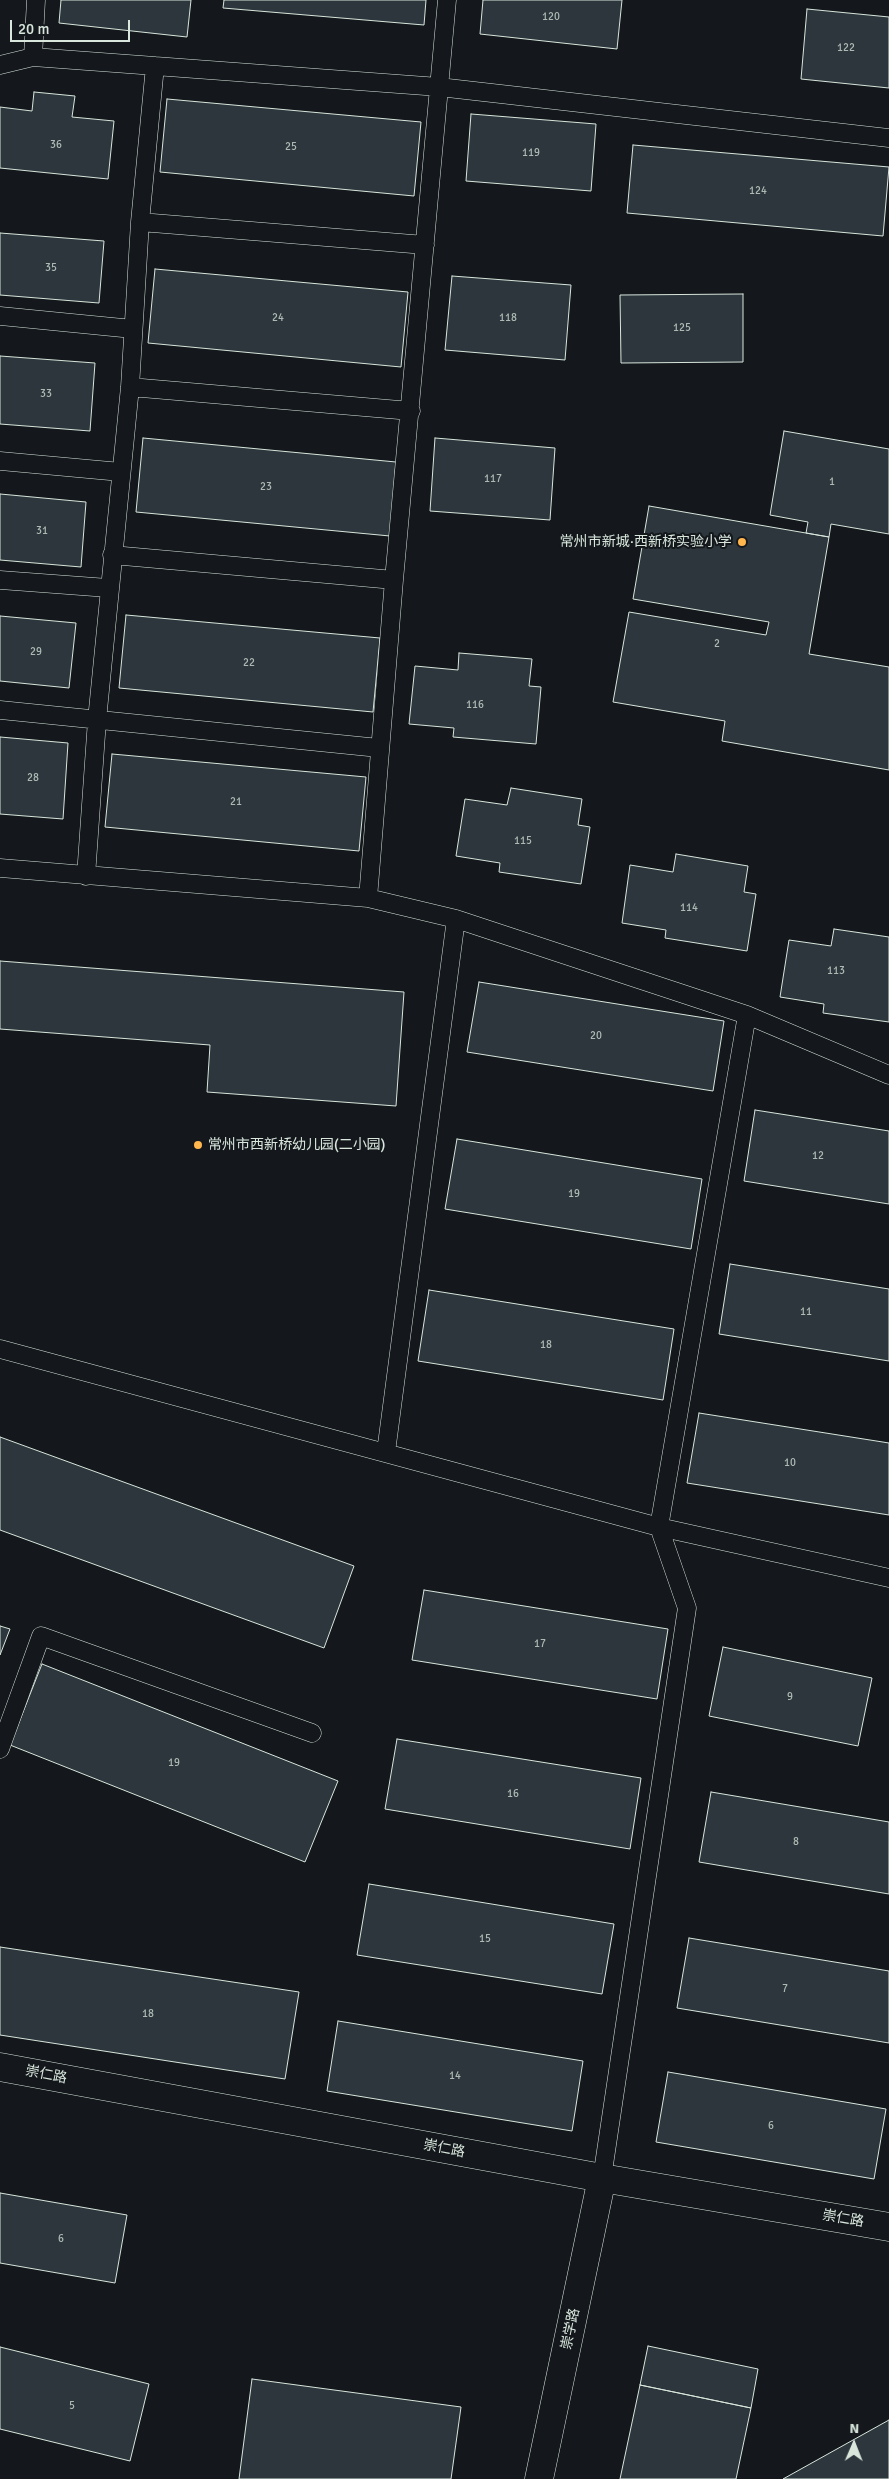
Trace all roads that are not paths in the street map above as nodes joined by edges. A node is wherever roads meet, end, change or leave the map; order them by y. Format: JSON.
{"nodes":[{"id":1,"x":36,"y":0,"type":"edge"},
{"id":2,"x":446,"y":0,"type":"edge"},
{"id":3,"x":33,"y":57,"type":"junction"},
{"id":4,"x":0,"y":65,"type":"edge"},
{"id":5,"x":155,"y":66,"type":"junction"},
{"id":6,"x":439,"y":87,"type":"junction"},
{"id":7,"x":889,"y":138,"type":"edge"},
{"id":8,"x":140,"y":222,"type":"junction"},
{"id":9,"x":426,"y":245,"type":"junction"},
{"id":10,"x":0,"y":316,"type":"edge"},
{"id":11,"x":133,"y":329,"type":"junction"},
{"id":12,"x":130,"y":387,"type":"junction"},
{"id":13,"x":411,"y":411,"type":"junction"},
{"id":14,"x":0,"y":461,"type":"edge"},
{"id":15,"x":121,"y":472,"type":"junction"},
{"id":16,"x":112,"y":555,"type":"junction"},
{"id":17,"x":0,"y":580,"type":"edge"},
{"id":18,"x":394,"y":580,"type":"junction"},
{"id":19,"x":108,"y":588,"type":"junction"},
{"id":20,"x":0,"y":710,"type":"edge"},
{"id":21,"x":97,"y":720,"type":"junction"},
{"id":22,"x":379,"y":748,"type":"junction"},
{"id":23,"x":0,"y":868,"type":"edge"},
{"id":24,"x":86,"y":876,"type":"junction"},
{"id":25,"x":368,"y":898,"type":"junction"},
{"id":26,"x":456,"y":919,"type":"junction"},
{"id":27,"x":747,"y":1016,"type":"junction"},
{"id":28,"x":889,"y":1075,"type":"edge"},
{"id":29,"x":0,"y":1349,"type":"edge"},
{"id":30,"x":386,"y":1452,"type":"junction"},
{"id":31,"x":659,"y":1527,"type":"junction"},
{"id":32,"x":889,"y":1578,"type":"edge"},
{"id":33,"x":312,"y":1733,"type":"dead end"},
{"id":34,"x":0,"y":1749,"type":"edge"},
{"id":35,"x":0,"y":2066,"type":"edge"},
{"id":36,"x":602,"y":2178,"type":"junction"},
{"id":37,"x":889,"y":2227,"type":"edge"},
{"id":38,"x":539,"y":2479,"type":"edge"}],
"edges":[{"from":1,"to":3,"type":"lane"},
{"from":2,"to":6,"type":"lane"},
{"from":3,"to":4,"type":"lane"},
{"from":3,"to":5,"type":"lane"},
{"from":5,"to":6,"type":"lane"},
{"from":5,"to":8,"type":"lane"},
{"from":6,"to":7,"type":"lane"},
{"from":6,"to":9,"type":"lane"},
{"from":8,"to":9,"type":"lane"},
{"from":8,"to":11,"type":"lane"},
{"from":9,"to":13,"type":"lane"},
{"from":10,"to":11,"type":"lane"},
{"from":11,"to":12,"type":"lane"},
{"from":12,"to":13,"type":"lane"},
{"from":12,"to":15,"type":"lane"},
{"from":13,"to":18,"type":"lane"},
{"from":14,"to":15,"type":"lane"},
{"from":15,"to":16,"type":"lane"},
{"from":16,"to":18,"type":"lane"},
{"from":16,"to":19,"type":"lane"},
{"from":17,"to":19,"type":"lane"},
{"from":18,"to":22,"type":"lane"},
{"from":19,"to":21,"type":"lane"},
{"from":20,"to":21,"type":"lane"},
{"from":21,"to":22,"type":"lane"},
{"from":21,"to":24,"type":"lane"},
{"from":22,"to":25,"type":"lane"},
{"from":23,"to":24,"type":"lane"},
{"from":24,"to":25,"type":"lane"},
{"from":25,"to":26,"type":"lane"},
{"from":26,"to":27,"type":"lane"},
{"from":26,"to":30,"type":"lane"},
{"from":27,"to":28,"type":"lane"},
{"from":27,"to":31,"type":"lane"},
{"from":29,"to":30,"type":"lane"},
{"from":30,"to":31,"type":"lane"},
{"from":31,"to":32,"type":"lane"},
{"from":31,"to":36,"type":"lane"},
{"from":33,"to":34,"type":"lane"},
{"from":35,"to":36,"type":"street","name":"崇仁路"},
{"from":36,"to":37,"type":"street","name":"崇仁路"},
{"from":36,"to":38,"type":"street","name":"崇学路"}]}
